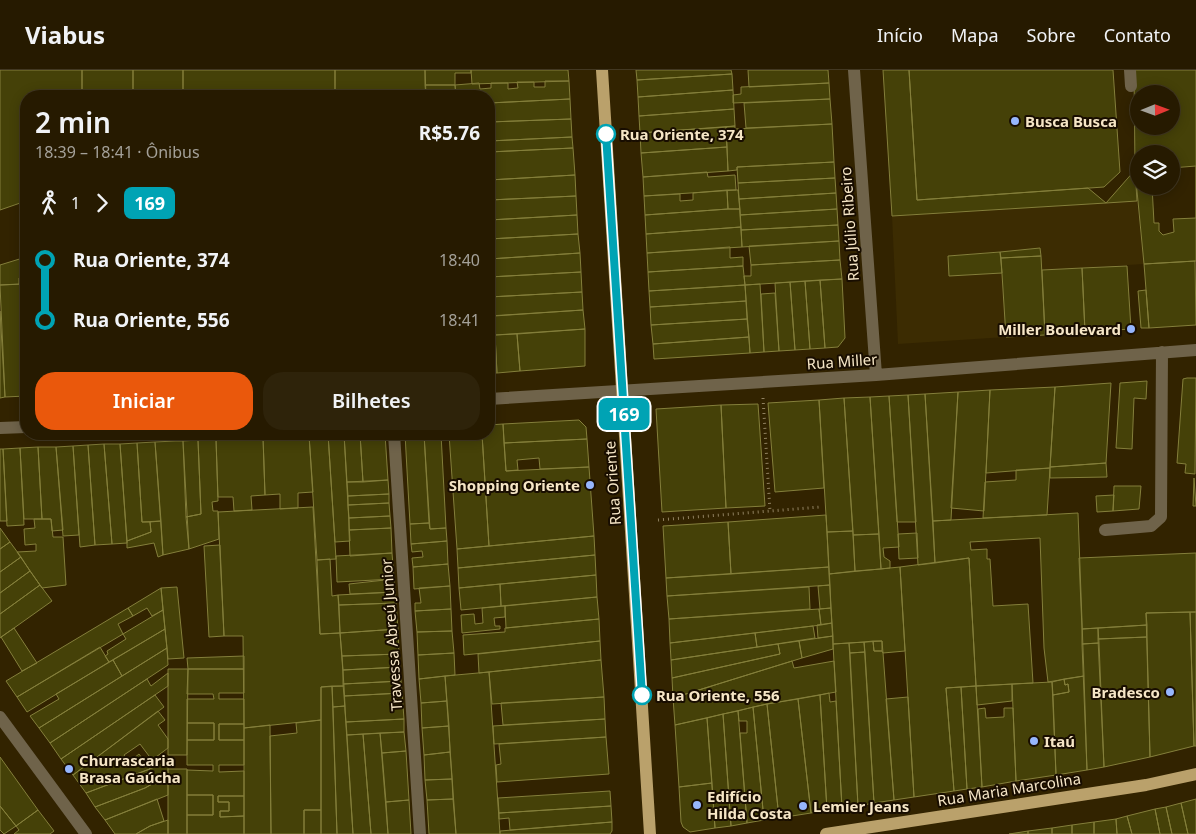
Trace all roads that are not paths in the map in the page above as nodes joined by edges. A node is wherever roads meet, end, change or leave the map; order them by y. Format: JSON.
{"nodes":[{"id":1,"x":602,"y":70,"type":"edge"},
{"id":2,"x":854,"y":70,"type":"edge"},
{"id":3,"x":1130,"y":70,"type":"edge"},
{"id":4,"x":1131,"y":85,"type":"edge"},
{"id":5,"x":1196,"y":350,"type":"edge"},
{"id":6,"x":1162,"y":352,"type":"junction"},
{"id":7,"x":876,"y":375,"type":"junction"},
{"id":8,"x":622,"y":391,"type":"junction"},
{"id":9,"x":495,"y":399,"type":"edge"},
{"id":10,"x":20,"y":427,"type":"edge"},
{"id":11,"x":0,"y":428,"type":"edge"},
{"id":12,"x":394,"y":440,"type":"edge"},
{"id":13,"x":1105,"y":530,"type":"dead end"},
{"id":14,"x":0,"y":717,"type":"edge"},
{"id":15,"x":1196,"y":774,"type":"edge"},
{"id":16,"x":86,"y":834,"type":"edge"},
{"id":17,"x":420,"y":834,"type":"edge"},
{"id":18,"x":650,"y":834,"type":"edge"},
{"id":19,"x":826,"y":834,"type":"edge"}],
"edges":[{"from":1,"to":8,"type":"main road","name":"Rua Oriente"},
{"from":2,"to":7,"type":"street","name":"Rua Júlio Ribeiro"},
{"from":3,"to":4,"type":"street"},
{"from":5,"to":6,"type":"street","name":"Rua Miller"},
{"from":6,"to":7,"type":"street","name":"Rua Miller"},
{"from":6,"to":13,"type":"street"},
{"from":7,"to":8,"type":"street","name":"Rua Miller"},
{"from":8,"to":9,"type":"street","name":"Rua Miller"},
{"from":8,"to":18,"type":"main road","name":"Rua Oriente"},
{"from":10,"to":11,"type":"street"},
{"from":12,"to":17,"type":"street","name":"Travessa Abreú Junior"},
{"from":14,"to":16,"type":"street"},
{"from":15,"to":19,"type":"main road","name":"Rua Maria Marcolina"}]}
